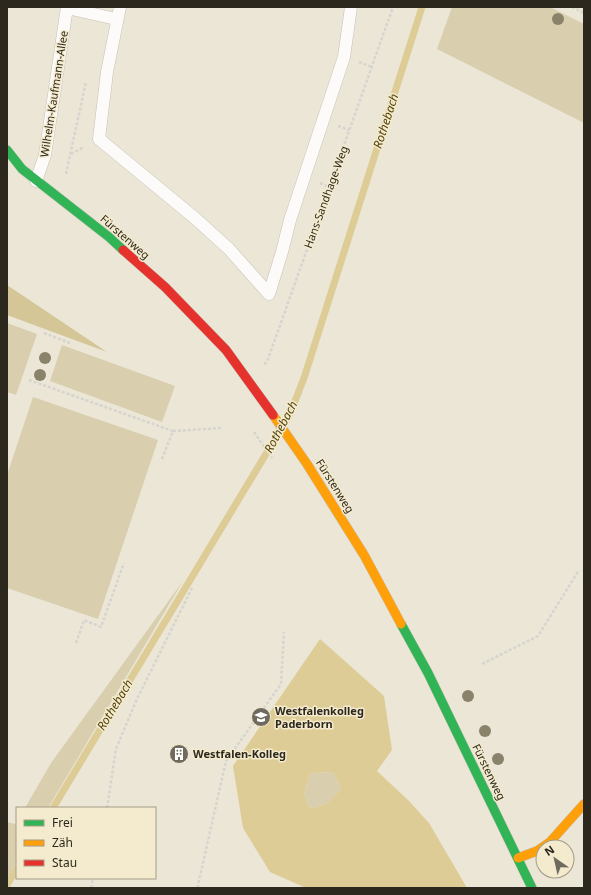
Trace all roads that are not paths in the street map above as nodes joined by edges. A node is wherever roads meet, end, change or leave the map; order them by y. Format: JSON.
{"nodes":[{"id":1,"x":120,"y":7,"type":"edge"},
{"id":2,"x":352,"y":7,"type":"edge"},
{"id":3,"x":67,"y":8,"type":"edge"},
{"id":4,"x":116,"y":19,"type":"junction"},
{"id":5,"x":7,"y":150,"type":"edge"},
{"id":6,"x":22,"y":168,"type":"junction"},
{"id":7,"x":7,"y":169,"type":"edge"},
{"id":8,"x":36,"y":181,"type":"junction"},
{"id":9,"x":584,"y":804,"type":"edge"},
{"id":10,"x":518,"y":858,"type":"junction"},
{"id":11,"x":532,"y":888,"type":"edge"}],
"edges":[{"from":1,"to":4,"type":"lane"},
{"from":2,"to":4,"type":"lane"},
{"from":3,"to":4,"type":"lane"},
{"from":3,"to":8,"type":"lane","name":"Wilhelm-Kaufmann-Allee"},
{"from":5,"to":6,"type":"main road","name":"Fürstenweg"},
{"from":6,"to":7,"type":"main road"},
{"from":6,"to":8,"type":"main road","name":"Fürstenweg"},
{"from":8,"to":10,"type":"main road","name":"Fürstenweg"},
{"from":9,"to":10,"type":"main road"},
{"from":10,"to":11,"type":"main road","name":"Fürstenweg"}]}
